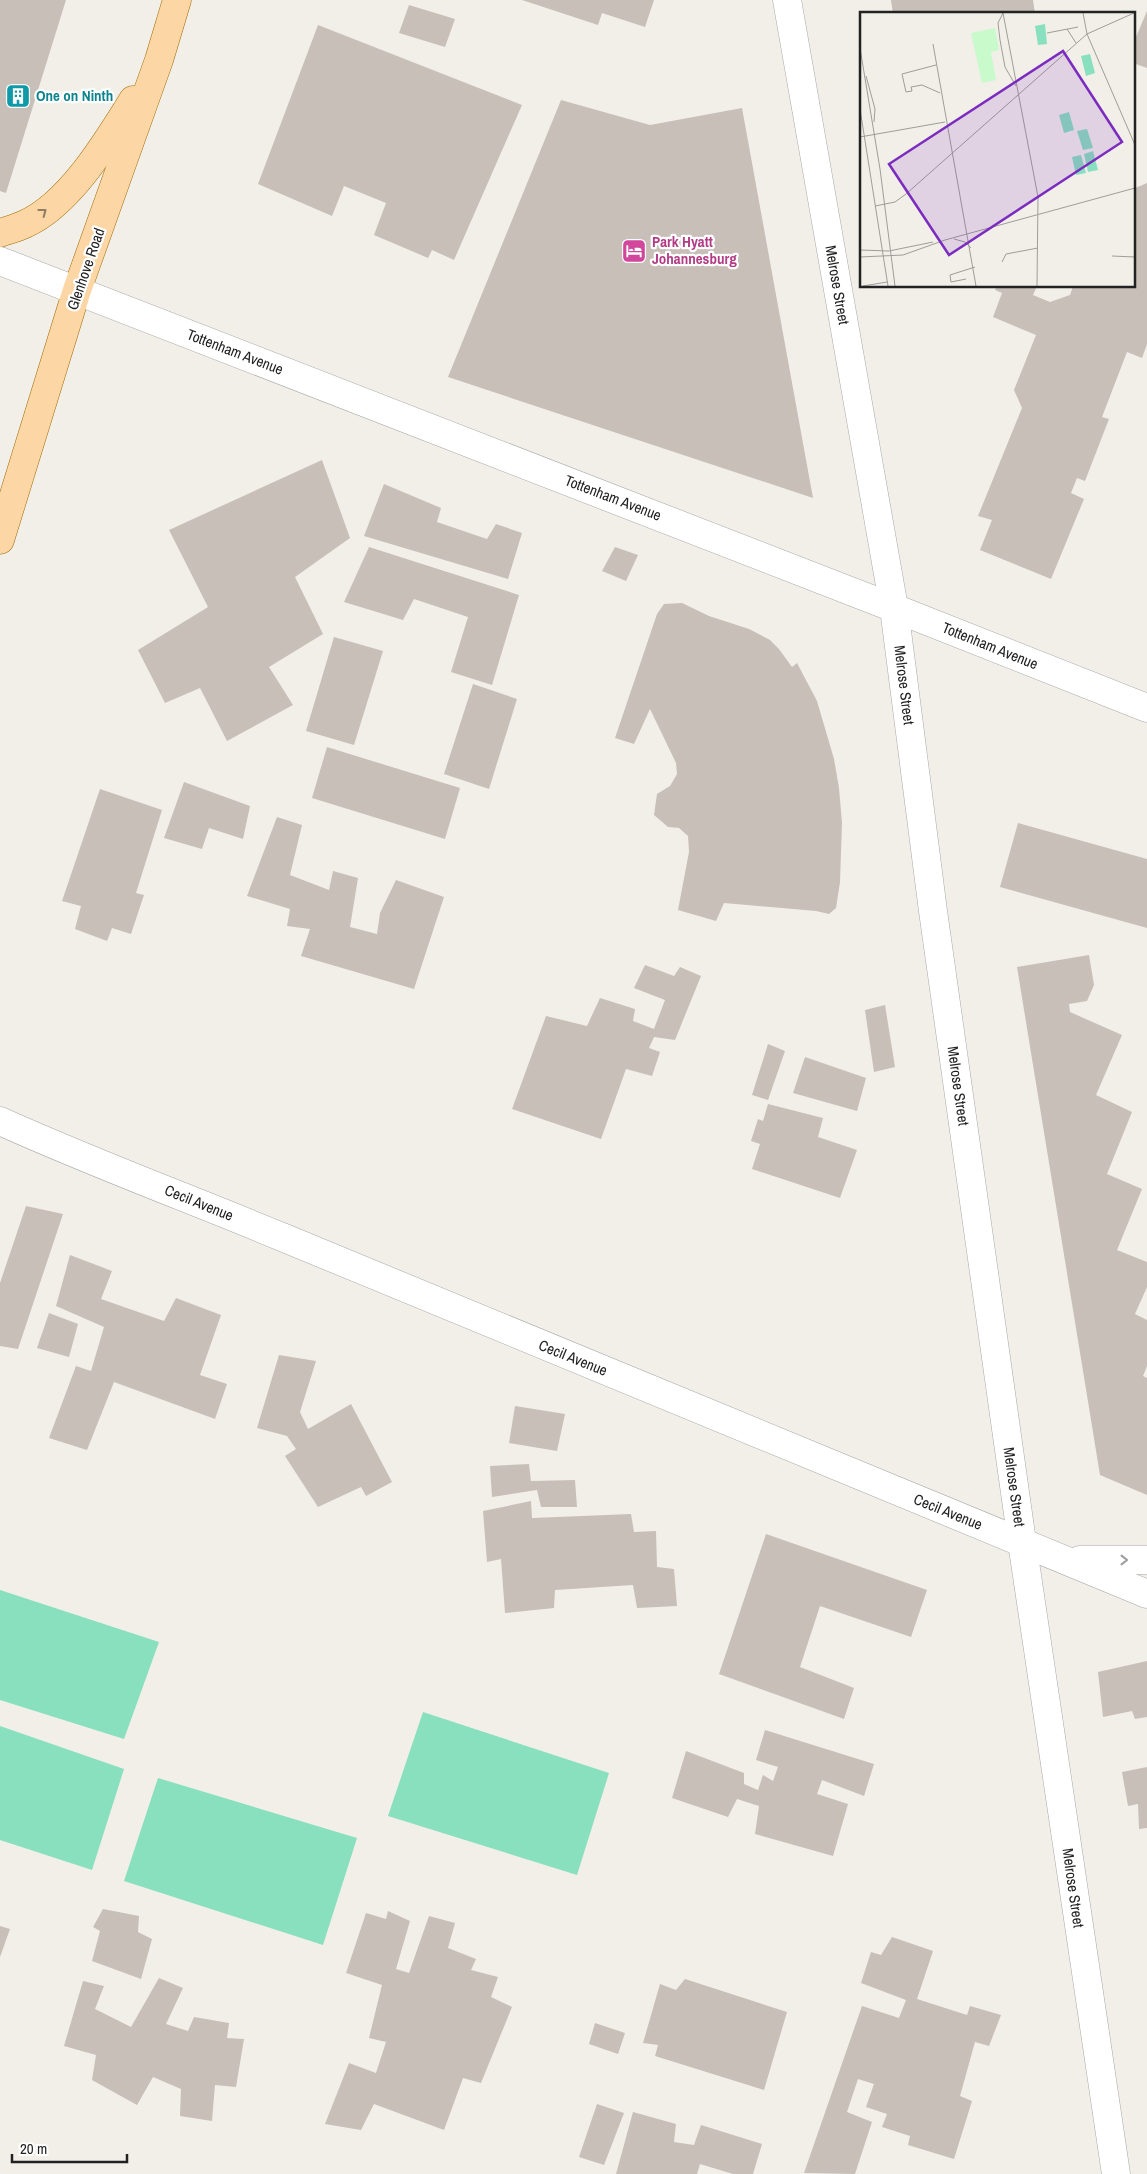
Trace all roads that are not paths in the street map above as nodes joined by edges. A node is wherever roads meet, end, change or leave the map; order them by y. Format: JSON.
{"nodes":[{"id":1,"x":177,"y":0,"type":"edge"},
{"id":2,"x":787,"y":0,"type":"edge"},
{"id":3,"x":159,"y":60,"type":"junction"},
{"id":4,"x":0,"y":233,"type":"edge"},
{"id":5,"x":0,"y":260,"type":"edge"},
{"id":6,"x":77,"y":290,"type":"junction"},
{"id":7,"x":0,"y":540,"type":"edge"},
{"id":8,"x":894,"y":608,"type":"junction"},
{"id":9,"x":1147,"y":708,"type":"edge"},
{"id":10,"x":0,"y":1121,"type":"edge"},
{"id":11,"x":1022,"y":1542,"type":"junction"},
{"id":12,"x":1066,"y":1560,"type":"junction"},
{"id":13,"x":1147,"y":1560,"type":"edge"},
{"id":14,"x":1147,"y":1594,"type":"edge"},
{"id":15,"x":1116,"y":2174,"type":"edge"}],
"edges":[{"from":1,"to":3,"type":"main road","name":"Glenhove Road"},
{"from":2,"to":8,"type":"street","name":"Melrose Street"},
{"from":4,"to":3,"type":"main road","one_way":true},
{"from":3,"to":6,"type":"main road","name":"Glenhove Road"},
{"from":5,"to":6,"type":"street","name":"Tottenham Avenue"},
{"from":6,"to":7,"type":"main road","name":"Glenhove Road"},
{"from":6,"to":8,"type":"street","name":"Tottenham Avenue"},
{"from":8,"to":9,"type":"street","name":"Tottenham Avenue"},
{"from":8,"to":11,"type":"street","name":"Melrose Street"},
{"from":10,"to":11,"type":"street","name":"Cecil Avenue"},
{"from":11,"to":12,"type":"street","name":"Cecil Avenue"},
{"from":11,"to":15,"type":"street","name":"Melrose Street"},
{"from":12,"to":13,"type":"street","one_way":true},
{"from":12,"to":14,"type":"street","name":"Cecil Avenue"}]}
